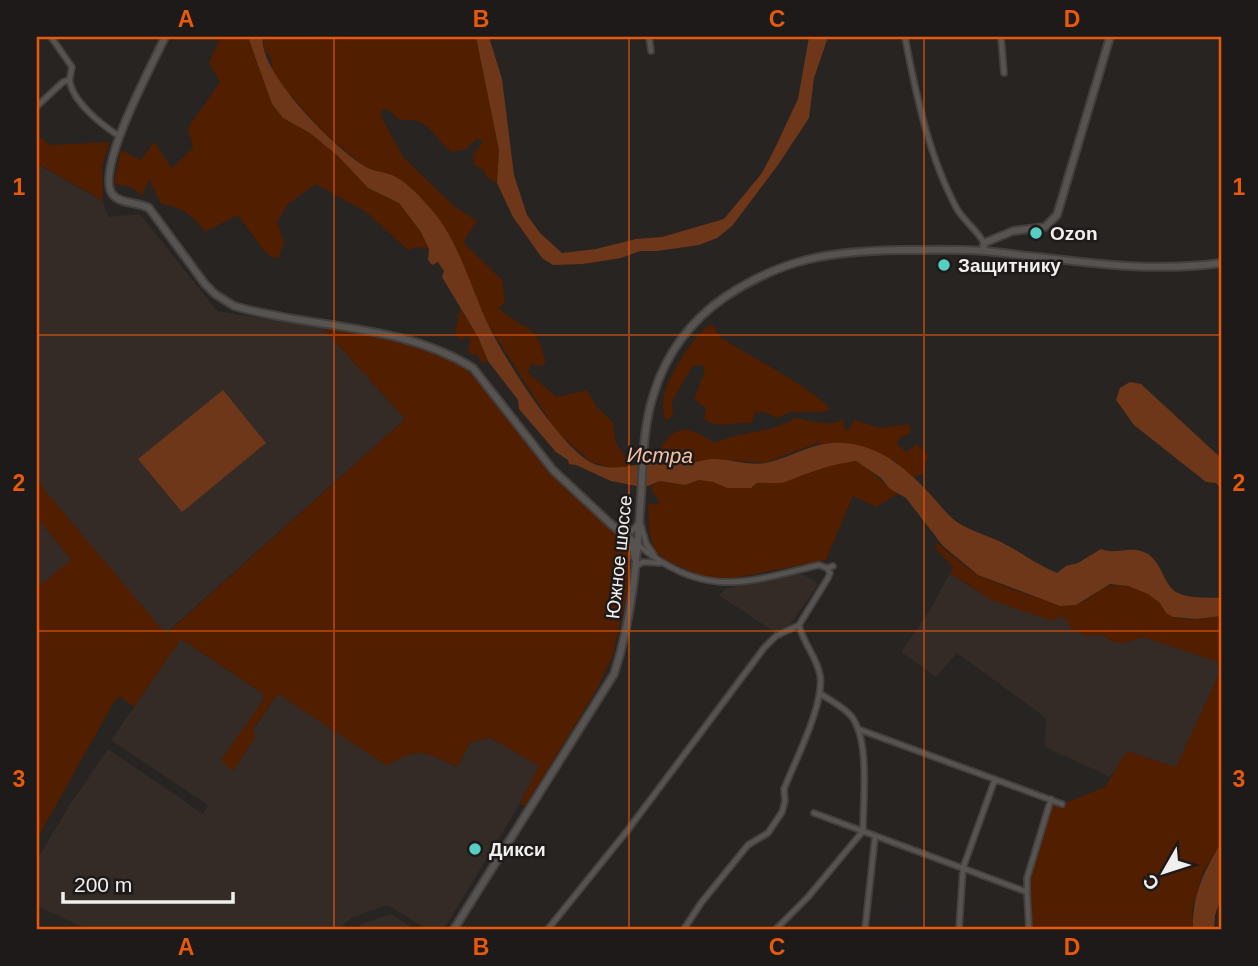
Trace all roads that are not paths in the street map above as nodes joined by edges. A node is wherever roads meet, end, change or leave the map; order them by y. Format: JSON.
{"nodes":[{"id":1,"x":51,"y":37,"type":"edge"},
{"id":2,"x":165,"y":37,"type":"edge"},
{"id":3,"x":649,"y":37,"type":"edge"},
{"id":4,"x":905,"y":37,"type":"edge"},
{"id":5,"x":1001,"y":37,"type":"edge"},
{"id":6,"x":1110,"y":37,"type":"edge"},
{"id":7,"x":651,"y":51,"type":"dead end"},
{"id":8,"x":1004,"y":73,"type":"dead end"},
{"id":9,"x":69,"y":80,"type":"junction"},
{"id":10,"x":37,"y":106,"type":"edge"},
{"id":11,"x":119,"y":136,"type":"junction"},
{"id":12,"x":983,"y":247,"type":"junction"},
{"id":13,"x":1221,"y":263,"type":"edge"},
{"id":14,"x":640,"y":517,"type":"junction"},
{"id":15,"x":622,"y":532,"type":"junction"},
{"id":16,"x":638,"y":545,"type":"junction"},
{"id":17,"x":666,"y":564,"type":"junction"},
{"id":18,"x":833,"y":566,"type":"dead end"},
{"id":19,"x":636,"y":567,"type":"junction"},
{"id":20,"x":827,"y":568,"type":"junction"},
{"id":21,"x":799,"y":625,"type":"junction"},
{"id":22,"x":821,"y":694,"type":"junction"},
{"id":23,"x":857,"y":728,"type":"junction"},
{"id":24,"x":995,"y":779,"type":"junction"},
{"id":25,"x":1051,"y":799,"type":"junction"},
{"id":26,"x":1062,"y":804,"type":"dead end"},
{"id":27,"x":814,"y":813,"type":"dead end"},
{"id":28,"x":863,"y":831,"type":"junction"},
{"id":29,"x":875,"y":837,"type":"junction"},
{"id":30,"x":963,"y":868,"type":"junction"},
{"id":31,"x":1027,"y":892,"type":"junction"},
{"id":32,"x":454,"y":929,"type":"edge"},
{"id":33,"x":548,"y":929,"type":"edge"},
{"id":34,"x":684,"y":929,"type":"edge"},
{"id":35,"x":776,"y":929,"type":"edge"},
{"id":36,"x":865,"y":929,"type":"edge"},
{"id":37,"x":959,"y":929,"type":"edge"},
{"id":38,"x":1029,"y":929,"type":"edge"}],
"edges":[{"from":1,"to":9,"type":"street"},
{"from":2,"to":11,"type":"main road"},
{"from":3,"to":7,"type":"street"},
{"from":4,"to":12,"type":"street"},
{"from":5,"to":8,"type":"street"},
{"from":6,"to":12,"type":"main road"},
{"from":9,"to":10,"type":"street"},
{"from":9,"to":11,"type":"street"},
{"from":11,"to":15,"type":"main road"},
{"from":12,"to":13,"type":"main road","name":"Южное шоссе"},
{"from":12,"to":14,"type":"main road","name":"Южное шоссе"},
{"from":14,"to":15,"type":"street"},
{"from":14,"to":16,"type":"main road","name":"Южное шоссе"},
{"from":14,"to":17,"type":"street"},
{"from":15,"to":16,"type":"main road"},
{"from":15,"to":19,"type":"street"},
{"from":16,"to":17,"type":"street"},
{"from":16,"to":19,"type":"main road","name":"Южное шоссе"},
{"from":17,"to":19,"type":"street"},
{"from":17,"to":20,"type":"street"},
{"from":18,"to":20,"type":"street"},
{"from":19,"to":32,"type":"main road","name":"Южное шоссе"},
{"from":20,"to":21,"type":"street"},
{"from":21,"to":22,"type":"street"},
{"from":21,"to":33,"type":"street"},
{"from":22,"to":23,"type":"street"},
{"from":22,"to":34,"type":"street"},
{"from":23,"to":24,"type":"street"},
{"from":23,"to":28,"type":"street"},
{"from":24,"to":25,"type":"street"},
{"from":24,"to":30,"type":"street"},
{"from":25,"to":26,"type":"street"},
{"from":25,"to":31,"type":"street"},
{"from":27,"to":28,"type":"street"},
{"from":28,"to":29,"type":"street"},
{"from":28,"to":35,"type":"street"},
{"from":29,"to":30,"type":"street"},
{"from":29,"to":36,"type":"street"},
{"from":30,"to":31,"type":"street"},
{"from":30,"to":37,"type":"street"},
{"from":31,"to":38,"type":"street"}]}
